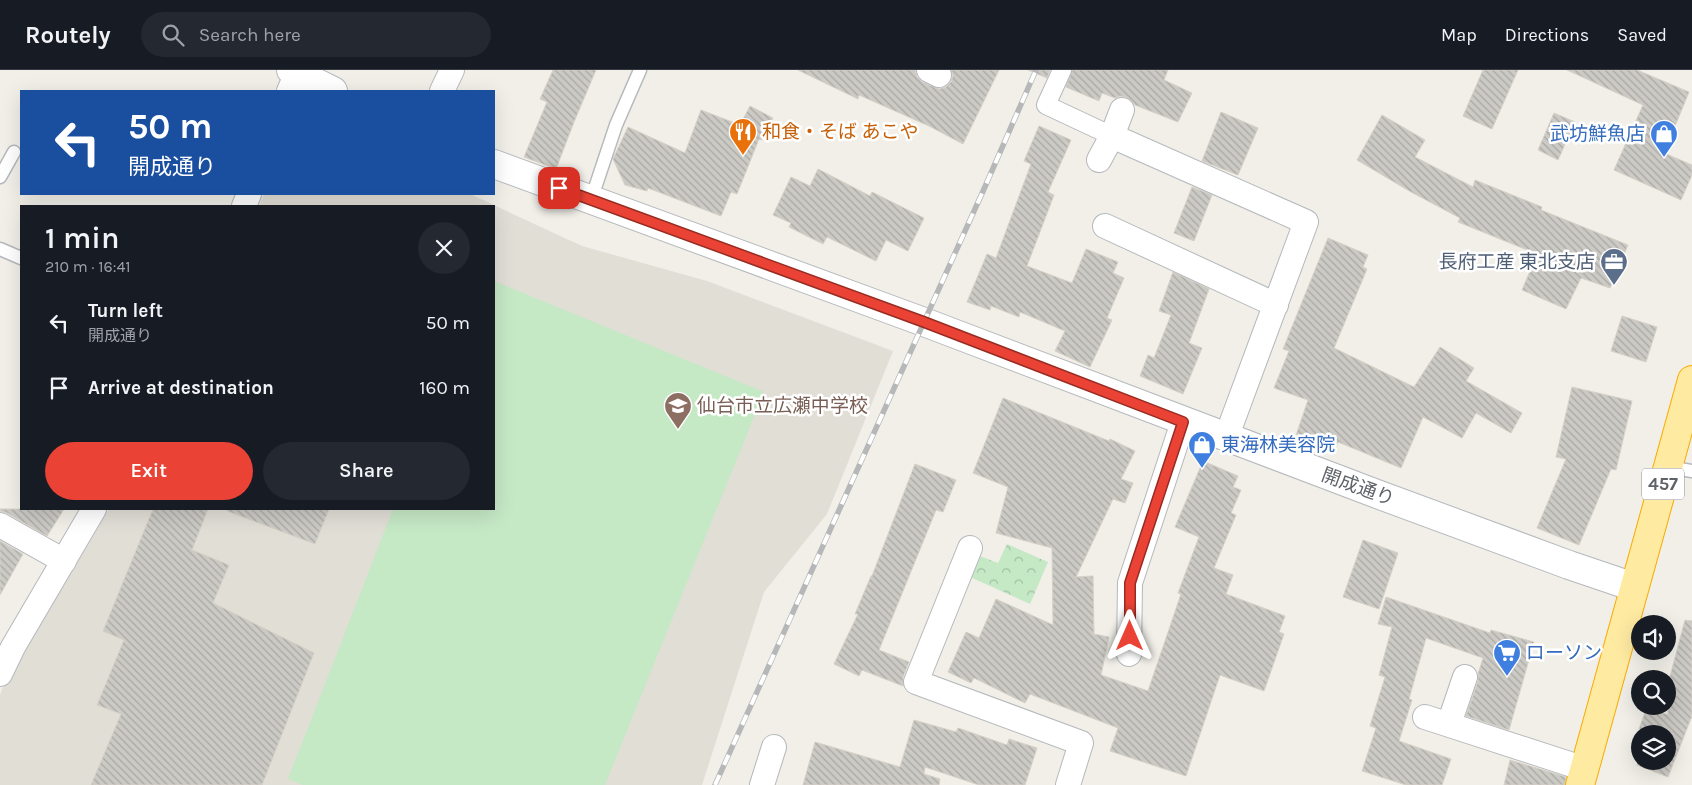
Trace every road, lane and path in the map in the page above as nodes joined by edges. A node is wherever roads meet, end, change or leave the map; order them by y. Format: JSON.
{"nodes":[{"id":1,"x":452,"y":70,"type":"edge"},
{"id":2,"x":640,"y":70,"type":"edge"},
{"id":3,"x":1062,"y":70,"type":"edge"},
{"id":4,"x":292,"y":78,"type":"edge"},
{"id":5,"x":330,"y":90,"type":"edge"},
{"id":6,"x":442,"y":90,"type":"edge"},
{"id":7,"x":1122,"y":110,"type":"dead end"},
{"id":8,"x":1112,"y":136,"type":"junction"},
{"id":9,"x":14,"y":152,"type":"dead end"},
{"id":10,"x":1099,"y":160,"type":"dead end"},
{"id":11,"x":495,"y":164,"type":"edge"},
{"id":12,"x":0,"y":177,"type":"edge"},
{"id":13,"x":591,"y":200,"type":"junction"},
{"id":14,"x":1105,"y":226,"type":"dead end"},
{"id":15,"x":0,"y":249,"type":"edge"},
{"id":16,"x":20,"y":258,"type":"edge"},
{"id":17,"x":1276,"y":305,"type":"junction"},
{"id":18,"x":1692,"y":380,"type":"edge"},
{"id":19,"x":1183,"y":422,"type":"junction"},
{"id":20,"x":1226,"y":438,"type":"junction"},
{"id":21,"x":1680,"y":469,"type":"edge"},
{"id":22,"x":93,"y":510,"type":"edge"},
{"id":23,"x":0,"y":525,"type":"edge"},
{"id":24,"x":970,"y":548,"type":"dead end"},
{"id":25,"x":64,"y":562,"type":"junction"},
{"id":26,"x":1634,"y":587,"type":"junction"},
{"id":27,"x":1129,"y":654,"type":"dead end"},
{"id":28,"x":0,"y":674,"type":"edge"},
{"id":29,"x":1465,"y":677,"type":"dead end"},
{"id":30,"x":1425,"y":717,"type":"dead end"},
{"id":31,"x":1448,"y":724,"type":"junction"},
{"id":32,"x":774,"y":747,"type":"dead end"},
{"id":33,"x":1583,"y":777,"type":"edge"},
{"id":34,"x":762,"y":785,"type":"edge"},
{"id":35,"x":1068,"y":785,"type":"edge"}],
"edges":[{"from":1,"to":6,"type":"street"},
{"from":2,"to":13,"type":"lane"},
{"from":3,"to":8,"type":"street"},
{"from":4,"to":5,"type":"street"},
{"from":7,"to":8,"type":"street"},
{"from":8,"to":10,"type":"street"},
{"from":8,"to":17,"type":"street"},
{"from":9,"to":12,"type":"lane"},
{"from":11,"to":13,"type":"street","name":"開成通り"},
{"from":13,"to":19,"type":"street","name":"開成通り"},
{"from":14,"to":17,"type":"street"},
{"from":15,"to":16,"type":"lane"},
{"from":17,"to":20,"type":"street"},
{"from":18,"to":21,"type":"highway","number":"457"},
{"from":19,"to":20,"type":"street","name":"開成通り"},
{"from":19,"to":27,"type":"street"},
{"from":20,"to":26,"type":"street","name":"開成通り"},
{"from":21,"to":26,"type":"highway","number":"457"},
{"from":22,"to":25,"type":"street"},
{"from":23,"to":25,"type":"street"},
{"from":24,"to":35,"type":"street"},
{"from":25,"to":28,"type":"street"},
{"from":26,"to":33,"type":"highway","number":"457"},
{"from":29,"to":31,"type":"street"},
{"from":30,"to":31,"type":"street"},
{"from":31,"to":33,"type":"street"},
{"from":32,"to":34,"type":"street"}]}
